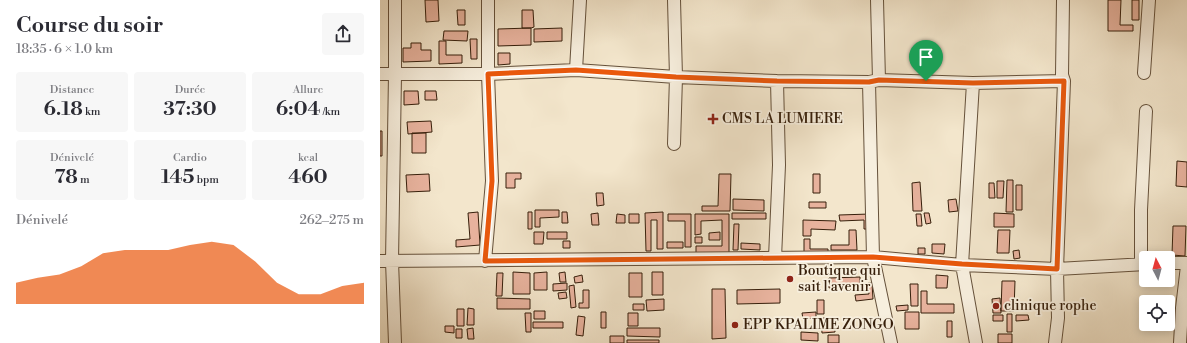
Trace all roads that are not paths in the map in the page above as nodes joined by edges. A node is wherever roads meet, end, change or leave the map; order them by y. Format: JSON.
{"nodes":[{"id":1,"x":395,"y":0,"type":"edge"},
{"id":2,"x":488,"y":0,"type":"edge"},
{"id":3,"x":580,"y":0,"type":"edge"},
{"id":4,"x":674,"y":0,"type":"edge"},
{"id":5,"x":877,"y":0,"type":"edge"},
{"id":6,"x":1063,"y":0,"type":"edge"},
{"id":7,"x":1149,"y":0,"type":"edge"},
{"id":8,"x":576,"y":70,"type":"junction"},
{"id":9,"x":1144,"y":73,"type":"dead end"},
{"id":10,"x":380,"y":74,"type":"edge"},
{"id":11,"x":395,"y":74,"type":"junction"},
{"id":12,"x":488,"y":74,"type":"junction"},
{"id":13,"x":676,"y":77,"type":"junction"},
{"id":14,"x":777,"y":81,"type":"junction"},
{"id":15,"x":874,"y":81,"type":"junction"},
{"id":16,"x":1064,"y":81,"type":"junction"},
{"id":17,"x":973,"y":83,"type":"junction"},
{"id":18,"x":1146,"y":111,"type":"dead end"},
{"id":19,"x":674,"y":144,"type":"dead end"},
{"id":20,"x":1143,"y":251,"type":"edge"},
{"id":21,"x":873,"y":257,"type":"junction"},
{"id":22,"x":775,"y":258,"type":"junction"},
{"id":23,"x":386,"y":261,"type":"edge"},
{"id":24,"x":485,"y":261,"type":"junction"},
{"id":25,"x":1175,"y":263,"type":"edge"},
{"id":26,"x":1187,"y":263,"type":"edge"},
{"id":27,"x":962,"y":264,"type":"junction"},
{"id":28,"x":1139,"y":264,"type":"edge"},
{"id":29,"x":1187,"y":266,"type":"edge"},
{"id":30,"x":1057,"y":269,"type":"junction"},
{"id":31,"x":396,"y":343,"type":"edge"},
{"id":32,"x":891,"y":343,"type":"edge"},
{"id":33,"x":976,"y":343,"type":"edge"},
{"id":34,"x":1055,"y":343,"type":"edge"},
{"id":35,"x":1180,"y":343,"type":"edge"}],
"edges":[{"from":1,"to":11,"type":"street"},
{"from":2,"to":12,"type":"street"},
{"from":3,"to":8,"type":"street"},
{"from":4,"to":13,"type":"street"},
{"from":5,"to":15,"type":"street"},
{"from":6,"to":16,"type":"street"},
{"from":7,"to":9,"type":"street"},
{"from":8,"to":12,"type":"street"},
{"from":8,"to":13,"type":"street"},
{"from":10,"to":11,"type":"street"},
{"from":11,"to":12,"type":"street"},
{"from":11,"to":23,"type":"street"},
{"from":12,"to":24,"type":"street"},
{"from":13,"to":14,"type":"street"},
{"from":13,"to":19,"type":"street"},
{"from":14,"to":15,"type":"street"},
{"from":14,"to":22,"type":"street"},
{"from":15,"to":17,"type":"street"},
{"from":15,"to":21,"type":"street"},
{"from":16,"to":17,"type":"street"},
{"from":16,"to":30,"type":"street"},
{"from":17,"to":27,"type":"street"},
{"from":18,"to":20,"type":"street"},
{"from":21,"to":22,"type":"street"},
{"from":21,"to":27,"type":"street"},
{"from":21,"to":32,"type":"street"},
{"from":22,"to":24,"type":"street"},
{"from":23,"to":24,"type":"street"},
{"from":23,"to":31,"type":"street"},
{"from":25,"to":26,"type":"street"},
{"from":27,"to":30,"type":"street"},
{"from":27,"to":33,"type":"street"},
{"from":28,"to":30,"type":"street"},
{"from":29,"to":35,"type":"street"},
{"from":30,"to":34,"type":"street"}]}
